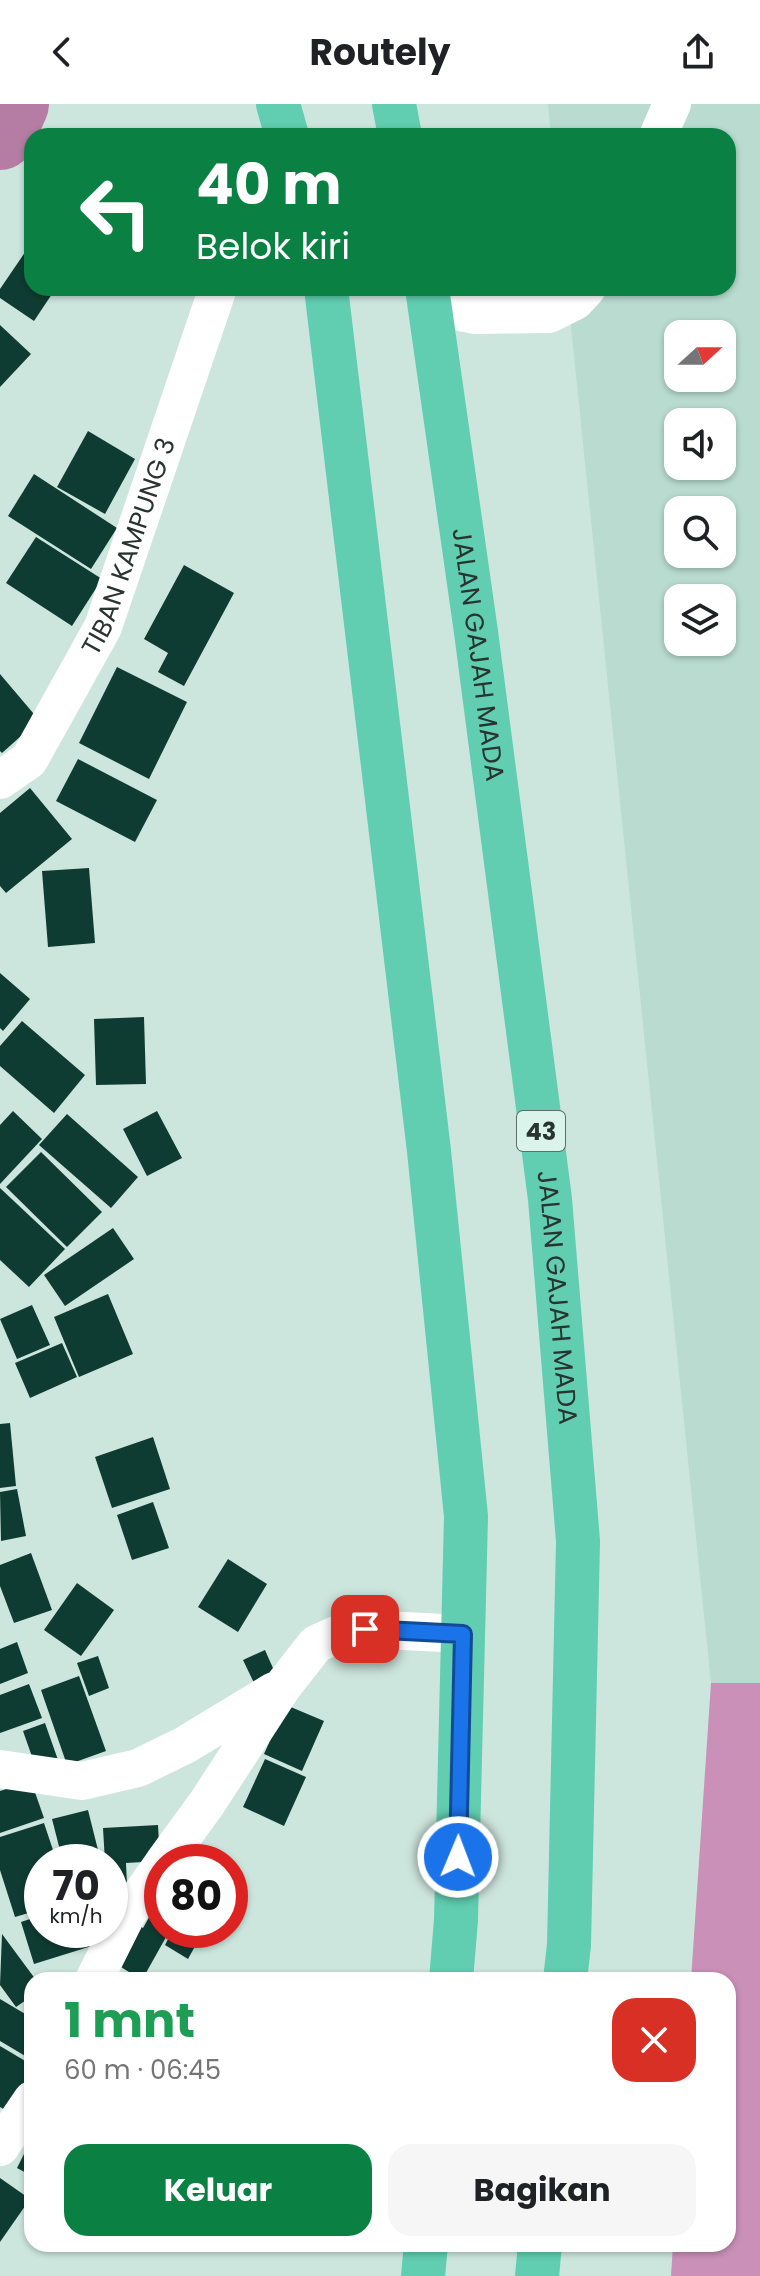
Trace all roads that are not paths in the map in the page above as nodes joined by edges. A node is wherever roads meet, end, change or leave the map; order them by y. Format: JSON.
{"nodes":[{"id":1,"x":278,"y":104,"type":"edge"},
{"id":2,"x":394,"y":104,"type":"edge"},
{"id":3,"x":672,"y":104,"type":"edge"},
{"id":4,"x":285,"y":128,"type":"edge"},
{"id":5,"x":398,"y":128,"type":"edge"},
{"id":6,"x":662,"y":128,"type":"edge"},
{"id":7,"x":215,"y":296,"type":"edge"},
{"id":8,"x":327,"y":296,"type":"edge"},
{"id":9,"x":580,"y":296,"type":"edge"},
{"id":10,"x":428,"y":297,"type":"edge"},
{"id":11,"x":0,"y":780,"type":"edge"},
{"id":12,"x":463,"y":1634,"type":"junction"},
{"id":13,"x":283,"y":1686,"type":"junction"},
{"id":14,"x":0,"y":1769,"type":"edge"},
{"id":15,"x":177,"y":1844,"type":"edge"},
{"id":16,"x":144,"y":1890,"type":"edge"},
{"id":17,"x":98,"y":1972,"type":"edge"},
{"id":18,"x":452,"y":1972,"type":"edge"},
{"id":19,"x":566,"y":1972,"type":"edge"},
{"id":20,"x":24,"y":2112,"type":"edge"},
{"id":21,"x":0,"y":2147,"type":"edge"},
{"id":22,"x":425,"y":2252,"type":"edge"},
{"id":23,"x":539,"y":2252,"type":"edge"},
{"id":24,"x":423,"y":2276,"type":"edge"},
{"id":25,"x":537,"y":2276,"type":"edge"}],
"edges":[{"from":1,"to":4,"type":"highway"},
{"from":2,"to":5,"type":"highway"},
{"from":3,"to":6,"type":"street"},
{"from":7,"to":11,"type":"street","name":"TIBAN KAMPUNG 3"},
{"from":8,"to":12,"type":"highway"},
{"from":9,"to":10,"type":"street"},
{"from":10,"to":19,"type":"highway","name":"JALAN GAJAH MADA","number":"43"},
{"from":12,"to":13,"type":"street"},
{"from":12,"to":18,"type":"highway"},
{"from":13,"to":14,"type":"street"},
{"from":13,"to":15,"type":"street"},
{"from":16,"to":17,"type":"street"},
{"from":20,"to":21,"type":"street"},
{"from":22,"to":24,"type":"highway"},
{"from":23,"to":25,"type":"highway"}]}
